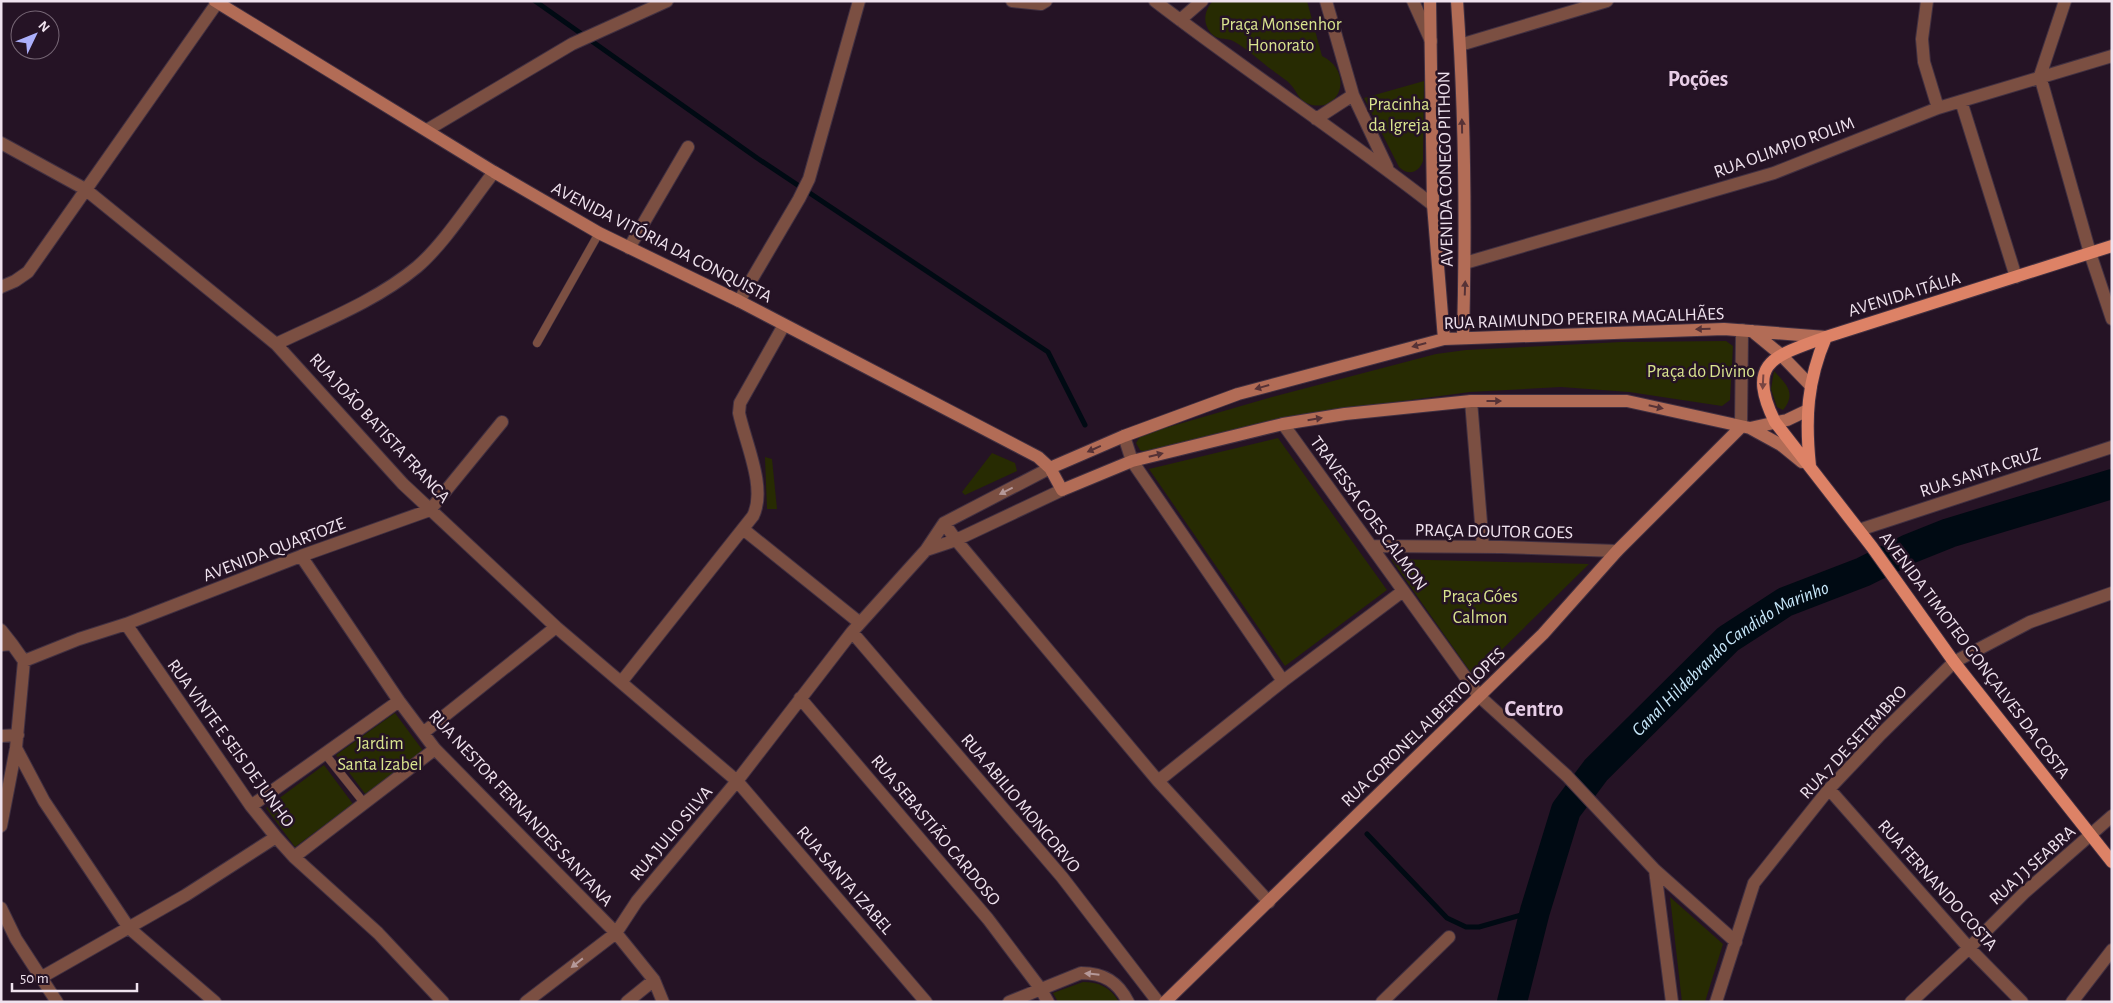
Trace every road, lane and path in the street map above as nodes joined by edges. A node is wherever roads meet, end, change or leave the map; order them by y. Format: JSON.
{"nodes":[{"id":1,"x":667,"y":1,"type":"edge"},
{"id":2,"x":859,"y":1,"type":"edge"},
{"id":3,"x":1012,"y":1,"type":"edge"},
{"id":4,"x":1046,"y":1,"type":"edge"},
{"id":5,"x":1155,"y":1,"type":"edge"},
{"id":6,"x":1202,"y":1,"type":"edge"},
{"id":7,"x":1326,"y":1,"type":"edge"},
{"id":8,"x":1413,"y":1,"type":"edge"},
{"id":9,"x":1430,"y":1,"type":"edge"},
{"id":10,"x":1458,"y":1,"type":"edge"},
{"id":11,"x":1607,"y":1,"type":"edge"},
{"id":12,"x":1927,"y":1,"type":"edge"},
{"id":13,"x":2065,"y":1,"type":"edge"},
{"id":14,"x":216,"y":2,"type":"edge"},
{"id":15,"x":648,"y":5,"type":"edge"},
{"id":16,"x":1180,"y":20,"type":"junction"},
{"id":17,"x":1432,"y":43,"type":"junction"},
{"id":18,"x":1460,"y":45,"type":"junction"},
{"id":19,"x":2112,"y":56,"type":"edge"},
{"id":20,"x":2040,"y":76,"type":"junction"},
{"id":21,"x":1354,"y":95,"type":"junction"},
{"id":22,"x":1961,"y":101,"type":"junction"},
{"id":23,"x":1938,"y":108,"type":"junction"},
{"id":24,"x":1316,"y":119,"type":"junction"},
{"id":25,"x":427,"y":130,"type":"junction"},
{"id":26,"x":1,"y":143,"type":"edge"},
{"id":27,"x":688,"y":147,"type":"dead end"},
{"id":28,"x":1388,"y":170,"type":"junction"},
{"id":29,"x":494,"y":172,"type":"junction"},
{"id":30,"x":85,"y":189,"type":"junction"},
{"id":31,"x":1433,"y":205,"type":"junction"},
{"id":32,"x":599,"y":233,"type":"junction"},
{"id":33,"x":2112,"y":246,"type":"edge"},
{"id":34,"x":629,"y":248,"type":"junction"},
{"id":35,"x":2090,"y":253,"type":"junction"},
{"id":36,"x":1465,"y":263,"type":"junction"},
{"id":37,"x":2016,"y":277,"type":"junction"},
{"id":38,"x":1,"y":287,"type":"edge"},
{"id":39,"x":739,"y":301,"type":"junction"},
{"id":40,"x":2112,"y":319,"type":"edge"},
{"id":41,"x":784,"y":325,"type":"junction"},
{"id":42,"x":1747,"y":330,"type":"junction"},
{"id":43,"x":1463,"y":337,"type":"junction"},
{"id":44,"x":1826,"y":337,"type":"junction"},
{"id":45,"x":1444,"y":339,"type":"junction"},
{"id":46,"x":537,"y":343,"type":"dead end"},
{"id":47,"x":276,"y":344,"type":"junction"},
{"id":48,"x":1780,"y":354,"type":"junction"},
{"id":49,"x":1811,"y":386,"type":"junction"},
{"id":50,"x":1471,"y":401,"type":"junction"},
{"id":51,"x":1808,"y":410,"type":"junction"},
{"id":52,"x":502,"y":422,"type":"dead end"},
{"id":53,"x":1775,"y":422,"type":"junction"},
{"id":54,"x":1283,"y":424,"type":"junction"},
{"id":55,"x":1745,"y":428,"type":"junction"},
{"id":56,"x":1124,"y":436,"type":"junction"},
{"id":57,"x":2112,"y":447,"type":"edge"},
{"id":58,"x":1132,"y":461,"type":"junction"},
{"id":59,"x":1050,"y":468,"type":"junction"},
{"id":60,"x":1810,"y":468,"type":"junction"},
{"id":61,"x":1062,"y":490,"type":"junction"},
{"id":62,"x":430,"y":510,"type":"junction"},
{"id":63,"x":944,"y":523,"type":"junction"},
{"id":64,"x":743,"y":529,"type":"junction"},
{"id":65,"x":1859,"y":530,"type":"junction"},
{"id":66,"x":956,"y":540,"type":"junction"},
{"id":67,"x":1370,"y":546,"type":"junction"},
{"id":68,"x":1483,"y":547,"type":"junction"},
{"id":69,"x":926,"y":550,"type":"junction"},
{"id":70,"x":1617,"y":552,"type":"junction"},
{"id":71,"x":301,"y":556,"type":"junction"},
{"id":72,"x":1403,"y":591,"type":"junction"},
{"id":73,"x":2110,"y":593,"type":"edge"},
{"id":74,"x":126,"y":624,"type":"junction"},
{"id":75,"x":556,"y":627,"type":"junction"},
{"id":76,"x":856,"y":628,"type":"junction"},
{"id":77,"x":1,"y":630,"type":"edge"},
{"id":78,"x":6,"y":644,"type":"edge"},
{"id":79,"x":24,"y":661,"type":"junction"},
{"id":80,"x":1954,"y":662,"type":"junction"},
{"id":81,"x":622,"y":681,"type":"junction"},
{"id":82,"x":1283,"y":681,"type":"junction"},
{"id":83,"x":1479,"y":696,"type":"junction"},
{"id":84,"x":800,"y":698,"type":"junction"},
{"id":85,"x":399,"y":701,"type":"junction"},
{"id":86,"x":423,"y":733,"type":"junction"},
{"id":87,"x":1,"y":736,"type":"edge"},
{"id":88,"x":17,"y":741,"type":"junction"},
{"id":89,"x":436,"y":749,"type":"junction"},
{"id":90,"x":325,"y":754,"type":"junction"},
{"id":91,"x":737,"y":781,"type":"junction"},
{"id":92,"x":1158,"y":781,"type":"junction"},
{"id":93,"x":1829,"y":790,"type":"junction"},
{"id":94,"x":365,"y":804,"type":"junction"},
{"id":95,"x":251,"y":806,"type":"junction"},
{"id":96,"x":2112,"y":816,"type":"edge"},
{"id":97,"x":1,"y":826,"type":"edge"},
{"id":98,"x":2090,"y":835,"type":"junction"},
{"id":99,"x":276,"y":837,"type":"junction"},
{"id":100,"x":294,"y":857,"type":"junction"},
{"id":101,"x":2112,"y":862,"type":"edge"},
{"id":102,"x":1655,"y":870,"type":"junction"},
{"id":103,"x":1269,"y":902,"type":"junction"},
{"id":104,"x":1,"y":908,"type":"edge"},
{"id":105,"x":129,"y":928,"type":"junction"},
{"id":106,"x":616,"y":933,"type":"junction"},
{"id":107,"x":1449,"y":936,"type":"dead end"},
{"id":108,"x":1736,"y":942,"type":"junction"},
{"id":109,"x":1969,"y":948,"type":"junction"},
{"id":110,"x":2112,"y":950,"type":"edge"},
{"id":111,"x":42,"y":977,"type":"junction"},
{"id":112,"x":654,"y":980,"type":"junction"},
{"id":113,"x":1040,"y":988,"type":"junction"},
{"id":114,"x":57,"y":1002,"type":"edge"},
{"id":115,"x":215,"y":1002,"type":"edge"},
{"id":116,"x":443,"y":1002,"type":"edge"},
{"id":117,"x":526,"y":1002,"type":"edge"},
{"id":118,"x":628,"y":1002,"type":"edge"},
{"id":119,"x":663,"y":1002,"type":"edge"},
{"id":120,"x":926,"y":1002,"type":"edge"},
{"id":121,"x":1009,"y":1002,"type":"edge"},
{"id":122,"x":1048,"y":1002,"type":"edge"},
{"id":123,"x":1128,"y":1002,"type":"edge"},
{"id":124,"x":1158,"y":1002,"type":"edge"},
{"id":125,"x":1166,"y":1002,"type":"edge"},
{"id":126,"x":1382,"y":1002,"type":"edge"},
{"id":127,"x":1672,"y":1002,"type":"edge"},
{"id":128,"x":1716,"y":1002,"type":"edge"},
{"id":129,"x":1911,"y":1002,"type":"edge"},
{"id":130,"x":2022,"y":1002,"type":"edge"},
{"id":131,"x":2072,"y":1002,"type":"edge"}],
"edges":[{"from":1,"to":15,"type":"street"},
{"from":2,"to":39,"type":"street"},
{"from":3,"to":4,"type":"street"},
{"from":5,"to":16,"type":"street"},
{"from":6,"to":16,"type":"street"},
{"from":7,"to":21,"type":"street"},
{"from":8,"to":17,"type":"street"},
{"from":9,"to":17,"type":"main road","name":"AVENIDA CONEGO PITHON"},
{"from":10,"to":18,"type":"main road","name":"AVENIDA CONEGO PITHON"},
{"from":11,"to":18,"type":"street"},
{"from":12,"to":23,"type":"street"},
{"from":13,"to":20,"type":"street"},
{"from":14,"to":25,"type":"main road","name":"AVENIDA VITÓRIA DA CONQUISTA"},
{"from":14,"to":30,"type":"street"},
{"from":15,"to":25,"type":"street"},
{"from":16,"to":24,"type":"street"},
{"from":17,"to":31,"type":"main road","name":"AVENIDA CONEGO PITHON"},
{"from":36,"to":18,"type":"main road","name":"AVENIDA CONEGO PITHON","one_way":true},
{"from":19,"to":20,"type":"street","name":"RUA OLIMPIO ROLIM"},
{"from":20,"to":22,"type":"street","name":"RUA OLIMPIO ROLIM"},
{"from":20,"to":35,"type":"street"},
{"from":21,"to":24,"type":"street"},
{"from":21,"to":28,"type":"street"},
{"from":22,"to":23,"type":"street","name":"RUA OLIMPIO ROLIM"},
{"from":22,"to":37,"type":"street"},
{"from":23,"to":36,"type":"street","name":"RUA OLIMPIO ROLIM"},
{"from":24,"to":28,"type":"street"},
{"from":25,"to":29,"type":"main road","name":"AVENIDA VITÓRIA DA CONQUISTA"},
{"from":26,"to":30,"type":"street","name":"RUA JOÃO BATISTA FRANCA"},
{"from":27,"to":34,"type":"street"},
{"from":28,"to":31,"type":"street"},
{"from":29,"to":32,"type":"main road","name":"AVENIDA VITÓRIA DA CONQUISTA"},
{"from":29,"to":47,"type":"street"},
{"from":30,"to":38,"type":"street"},
{"from":30,"to":47,"type":"street","name":"RUA JOÃO BATISTA FRANCA"},
{"from":31,"to":45,"type":"main road","name":"AVENIDA CONEGO PITHON"},
{"from":32,"to":34,"type":"main road","name":"AVENIDA VITÓRIA DA CONQUISTA"},
{"from":32,"to":46,"type":"lane"},
{"from":33,"to":35,"type":"main road","name":"AVENIDA ITÁLIA"},
{"from":34,"to":39,"type":"main road","name":"AVENIDA VITÓRIA DA CONQUISTA"},
{"from":35,"to":37,"type":"main road","name":"AVENIDA ITÁLIA"},
{"from":35,"to":40,"type":"street"},
{"from":43,"to":36,"type":"main road","name":"AVENIDA CONEGO PITHON","one_way":true},
{"from":37,"to":44,"type":"main road","name":"AVENIDA ITÁLIA"},
{"from":39,"to":41,"type":"main road","name":"AVENIDA VITÓRIA DA CONQUISTA"},
{"from":41,"to":59,"type":"main road","name":"AVENIDA VITÓRIA DA CONQUISTA"},
{"from":41,"to":64,"type":"street"},
{"from":42,"to":43,"type":"main road","name":"RUA RAIMUNDO PEREIRA MAGALHÃES","one_way":true},
{"from":42,"to":44,"type":"main road","name":"RUA RAIMUNDO PEREIRA MAGALHÃES"},
{"from":42,"to":48,"type":"main road"},
{"from":42,"to":55,"type":"street"},
{"from":43,"to":45,"type":"main road","name":"RUA RAIMUNDO PEREIRA MAGALHÃES"},
{"from":44,"to":48,"type":"main road","name":"AVENIDA ITÁLIA"},
{"from":44,"to":49,"type":"main road"},
{"from":45,"to":56,"type":"main road","name":"RUA RAIMUNDO PEREIRA MAGALHÃES","one_way":true},
{"from":47,"to":62,"type":"street","name":"RUA JOÃO BATISTA FRANCA"},
{"from":48,"to":49,"type":"main road"},
{"from":48,"to":53,"type":"main road","name":"AVENIDA ITÁLIA","one_way":true},
{"from":49,"to":51,"type":"main road"},
{"from":54,"to":50,"type":"main road","name":"RUA RAIMUNDO PEREIRA MAGALHÃES","one_way":true},
{"from":50,"to":55,"type":"main road","name":"RUA RAIMUNDO PEREIRA MAGALHÃES","one_way":true},
{"from":50,"to":68,"type":"street"},
{"from":51,"to":53,"type":"main road"},
{"from":51,"to":60,"type":"main road"},
{"from":52,"to":62,"type":"street"},
{"from":53,"to":55,"type":"main road"},
{"from":53,"to":60,"type":"main road","name":"AVENIDA ITÁLIA"},
{"from":58,"to":54,"type":"main road","name":"RUA RAIMUNDO PEREIRA MAGALHÃES","one_way":true},
{"from":54,"to":67,"type":"street","name":"TRAVESSA GOES CALMON"},
{"from":55,"to":60,"type":"main road","name":"AVENIDA TIMOTEO GONÇALVES DA COSTA"},
{"from":55,"to":70,"type":"main road","name":"RUA CORONEL ALBERTO LOPES"},
{"from":56,"to":58,"type":"street"},
{"from":56,"to":59,"type":"main road","name":"RUA RAIMUNDO PEREIRA MAGALHÃES","one_way":true},
{"from":57,"to":65,"type":"street","name":"RUA SANTA CRUZ"},
{"from":58,"to":61,"type":"main road","name":"RUA RAIMUNDO PEREIRA MAGALHÃES"},
{"from":58,"to":82,"type":"street"},
{"from":59,"to":61,"type":"main road"},
{"from":59,"to":63,"type":"street","name":"RUA RAIMUNDO PEREIRA MAGALHÃES","one_way":true},
{"from":60,"to":65,"type":"main road","name":"AVENIDA TIMOTEO GONÇALVES DA COSTA"},
{"from":61,"to":66,"type":"street","name":"RUA RAIMUNDO PEREIRA MAGALHÃES"},
{"from":62,"to":71,"type":"street","name":"AVENIDA QUARTOZE"},
{"from":62,"to":75,"type":"street","name":"RUA JOÃO BATISTA FRANCA"},
{"from":63,"to":66,"type":"street"},
{"from":63,"to":69,"type":"street","name":"RUA RAIMUNDO PEREIRA MAGALHÃES"},
{"from":64,"to":76,"type":"street","name":"RUA ABILIO MONCORVO"},
{"from":64,"to":81,"type":"street"},
{"from":65,"to":80,"type":"main road","name":"AVENIDA TIMOTEO GONÇALVES DA COSTA"},
{"from":66,"to":69,"type":"street","name":"RUA RAIMUNDO PEREIRA MAGALHÃES"},
{"from":66,"to":92,"type":"street"},
{"from":67,"to":68,"type":"street","name":"PRAÇA DOUTOR GOES"},
{"from":67,"to":72,"type":"street","name":"TRAVESSA GOES CALMON"},
{"from":68,"to":70,"type":"street","name":"PRAÇA DOUTOR GOES"},
{"from":69,"to":76,"type":"street","name":"RUA RAIMUNDO PEREIRA MAGALHÃES"},
{"from":70,"to":83,"type":"main road","name":"RUA CORONEL ALBERTO LOPES"},
{"from":71,"to":74,"type":"street","name":"AVENIDA QUARTOZE"},
{"from":71,"to":85,"type":"street","name":"RUA NESTOR FERNANDES SANTANA"},
{"from":72,"to":82,"type":"street"},
{"from":72,"to":83,"type":"street","name":"TRAVESSA GOES CALMON"},
{"from":73,"to":80,"type":"street","name":"RUA 7 DE SETEMBRO"},
{"from":74,"to":79,"type":"street","name":"AVENIDA QUARTOZE"},
{"from":74,"to":95,"type":"street","name":"RUA VINTE E SEIS DE JUNHO"},
{"from":75,"to":81,"type":"street","name":"RUA JOÃO BATISTA FRANCA"},
{"from":75,"to":86,"type":"street"},
{"from":76,"to":84,"type":"street","name":"RUA RAIMUNDO PEREIRA MAGALHÃES"},
{"from":76,"to":124,"type":"street","name":"RUA ABILIO MONCORVO"},
{"from":77,"to":78,"type":"street"},
{"from":78,"to":79,"type":"street"},
{"from":79,"to":88,"type":"street"},
{"from":80,"to":93,"type":"street","name":"RUA 7 DE SETEMBRO"},
{"from":80,"to":98,"type":"main road","name":"AVENIDA TIMOTEO GONÇALVES DA COSTA"},
{"from":81,"to":91,"type":"street","name":"RUA JOÃO BATISTA FRANCA"},
{"from":82,"to":92,"type":"street"},
{"from":83,"to":102,"type":"street","name":"TRAVESSA GOES CALMON"},
{"from":83,"to":103,"type":"main road","name":"RUA CORONEL ALBERTO LOPES"},
{"from":84,"to":91,"type":"street","name":"RUA RAIMUNDO PEREIRA MAGALHÃES"},
{"from":84,"to":113,"type":"street","name":"RUA SEBASTIÃO CARDOSO"},
{"from":85,"to":86,"type":"street","name":"RUA NESTOR FERNANDES SANTANA"},
{"from":85,"to":90,"type":"street"},
{"from":86,"to":89,"type":"street","name":"RUA NESTOR FERNANDES SANTANA"},
{"from":87,"to":88,"type":"street"},
{"from":88,"to":97,"type":"street"},
{"from":88,"to":105,"type":"street"},
{"from":89,"to":94,"type":"street"},
{"from":89,"to":106,"type":"street","name":"RUA NESTOR FERNANDES SANTANA"},
{"from":90,"to":94,"type":"lane"},
{"from":90,"to":95,"type":"street"},
{"from":91,"to":106,"type":"street","name":"RUA JULIO SILVA"},
{"from":91,"to":120,"type":"street","name":"RUA SANTA IZABEL"},
{"from":92,"to":103,"type":"street"},
{"from":93,"to":108,"type":"street","name":"RUA 7 DE SETEMBRO"},
{"from":93,"to":109,"type":"street","name":"RUA FERNANDO COSTA"},
{"from":94,"to":100,"type":"street"},
{"from":95,"to":99,"type":"street","name":"RUA VINTE E SEIS DE JUNHO"},
{"from":96,"to":98,"type":"street","name":"RUA J J SEABRA"},
{"from":98,"to":101,"type":"main road","name":"AVENIDA TIMOTEO GONÇALVES DA COSTA"},
{"from":98,"to":109,"type":"street","name":"RUA J J SEABRA"},
{"from":99,"to":100,"type":"street","name":"RUA VINTE E SEIS DE JUNHO"},
{"from":99,"to":105,"type":"street"},
{"from":100,"to":116,"type":"street","name":"RUA VINTE E SEIS DE JUNHO"},
{"from":102,"to":108,"type":"street","name":"TRAVESSA GOES CALMON"},
{"from":102,"to":127,"type":"street"},
{"from":103,"to":125,"type":"main road","name":"RUA CORONEL ALBERTO LOPES"},
{"from":104,"to":111,"type":"street"},
{"from":105,"to":111,"type":"street"},
{"from":105,"to":115,"type":"street"},
{"from":106,"to":112,"type":"street","name":"RUA NESTOR FERNANDES SANTANA"},
{"from":106,"to":117,"type":"street","one_way":true},
{"from":107,"to":126,"type":"street"},
{"from":108,"to":128,"type":"street","name":"RUA 7 DE SETEMBRO"},
{"from":109,"to":129,"type":"street","name":"RUA J J SEABRA"},
{"from":109,"to":130,"type":"street","name":"RUA FERNANDO COSTA"},
{"from":110,"to":131,"type":"street"},
{"from":111,"to":114,"type":"street"},
{"from":112,"to":118,"type":"street"},
{"from":112,"to":119,"type":"street","name":"RUA NESTOR FERNANDES SANTANA"},
{"from":113,"to":121,"type":"street"},
{"from":113,"to":122,"type":"street","name":"RUA SEBASTIÃO CARDOSO"},
{"from":123,"to":113,"type":"street","one_way":true}]}
